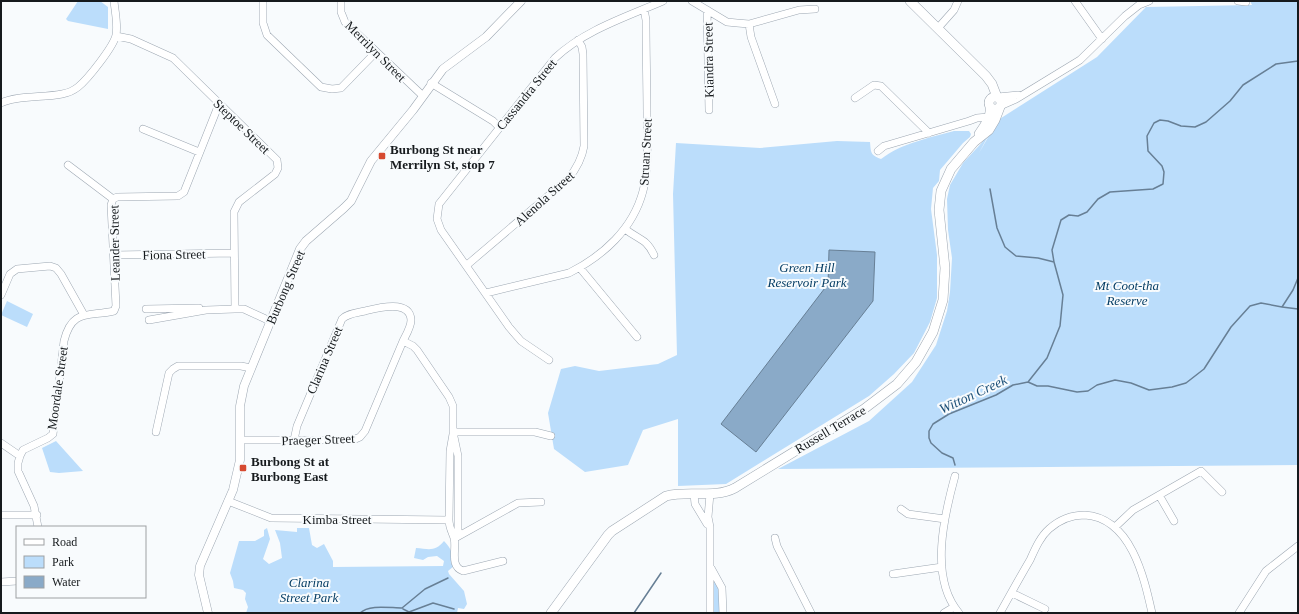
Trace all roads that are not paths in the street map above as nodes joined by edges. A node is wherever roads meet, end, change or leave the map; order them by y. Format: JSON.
{"nodes":[{"id":1,"x":114,"y":1,"type":"edge"},
{"id":2,"x":263,"y":1,"type":"edge"},
{"id":3,"x":341,"y":1,"type":"edge"},
{"id":4,"x":521,"y":1,"type":"edge"},
{"id":5,"x":663,"y":1,"type":"edge"},
{"id":6,"x":692,"y":1,"type":"edge"},
{"id":7,"x":910,"y":1,"type":"edge"},
{"id":8,"x":958,"y":1,"type":"edge"},
{"id":9,"x":1075,"y":1,"type":"edge"},
{"id":10,"x":1149,"y":1,"type":"edge"},
{"id":11,"x":1238,"y":1,"type":"edge"},
{"id":12,"x":1246,"y":2,"type":"edge"},
{"id":13,"x":644,"y":9,"type":"junction"},
{"id":14,"x":815,"y":9,"type":"dead end"},
{"id":15,"x":707,"y":10,"type":"junction"},
{"id":16,"x":749,"y":24,"type":"junction"},
{"id":17,"x":938,"y":28,"type":"junction"},
{"id":18,"x":116,"y":36,"type":"junction"},
{"id":19,"x":1102,"y":39,"type":"junction"},
{"id":20,"x":578,"y":40,"type":"junction"},
{"id":21,"x":376,"y":52,"type":"junction"},
{"id":22,"x":982,"y":71,"type":"junction"},
{"id":23,"x":431,"y":84,"type":"junction"},
{"id":24,"x":423,"y":96,"type":"junction"},
{"id":25,"x":855,"y":98,"type":"dead end"},
{"id":26,"x":998,"y":102,"type":"junction"},
{"id":27,"x":1,"y":103,"type":"edge"},
{"id":28,"x":775,"y":104,"type":"dead end"},
{"id":29,"x":221,"y":105,"type":"junction"},
{"id":30,"x":989,"y":105,"type":"junction"},
{"id":31,"x":708,"y":110,"type":"dead end"},
{"id":32,"x":992,"y":117,"type":"junction"},
{"id":33,"x":969,"y":121,"type":"junction"},
{"id":34,"x":984,"y":125,"type":"junction"},
{"id":35,"x":499,"y":127,"type":"junction"},
{"id":36,"x":143,"y":129,"type":"dead end"},
{"id":37,"x":929,"y":133,"type":"junction"},
{"id":38,"x":974,"y":142,"type":"junction"},
{"id":39,"x":878,"y":151,"type":"dead end"},
{"id":40,"x":199,"y":152,"type":"junction"},
{"id":41,"x":68,"y":165,"type":"dead end"},
{"id":42,"x":113,"y":199,"type":"junction"},
{"id":43,"x":625,"y":229,"type":"junction"},
{"id":44,"x":234,"y":254,"type":"junction"},
{"id":45,"x":114,"y":255,"type":"junction"},
{"id":46,"x":654,"y":255,"type":"dead end"},
{"id":47,"x":467,"y":266,"type":"junction"},
{"id":48,"x":580,"y":268,"type":"junction"},
{"id":49,"x":486,"y":293,"type":"junction"},
{"id":50,"x":1,"y":295,"type":"edge"},
{"id":51,"x":146,"y":309,"type":"dead end"},
{"id":52,"x":235,"y":309,"type":"junction"},
{"id":53,"x":212,"y":310,"type":"junction"},
{"id":54,"x":114,"y":311,"type":"joint"},
{"id":55,"x":84,"y":315,"type":"junction"},
{"id":56,"x":149,"y":320,"type":"dead end"},
{"id":57,"x":270,"y":321,"type":"junction"},
{"id":58,"x":637,"y":337,"type":"dead end"},
{"id":59,"x":403,"y":341,"type":"junction"},
{"id":60,"x":549,"y":360,"type":"dead end"},
{"id":61,"x":250,"y":368,"type":"junction"},
{"id":62,"x":156,"y":432,"type":"dead end"},
{"id":63,"x":453,"y":432,"type":"junction"},
{"id":64,"x":551,"y":436,"type":"dead end"},
{"id":65,"x":241,"y":440,"type":"junction"},
{"id":66,"x":294,"y":440,"type":"junction"},
{"id":67,"x":1,"y":443,"type":"edge"},
{"id":68,"x":20,"y":456,"type":"junction"},
{"id":69,"x":955,"y":476,"type":"dead end"},
{"id":70,"x":1222,"y":492,"type":"dead end"},
{"id":71,"x":694,"y":494,"type":"junction"},
{"id":72,"x":710,"y":494,"type":"junction"},
{"id":73,"x":1160,"y":495,"type":"junction"},
{"id":74,"x":228,"y":501,"type":"junction"},
{"id":75,"x":541,"y":502,"type":"dead end"},
{"id":76,"x":901,"y":509,"type":"dead end"},
{"id":77,"x":1,"y":515,"type":"edge"},
{"id":78,"x":37,"y":515,"type":"junction"},
{"id":79,"x":945,"y":519,"type":"junction"},
{"id":80,"x":449,"y":520,"type":"junction"},
{"id":81,"x":1174,"y":521,"type":"dead end"},
{"id":82,"x":38,"y":526,"type":"edge"},
{"id":83,"x":1115,"y":527,"type":"junction"},
{"id":84,"x":710,"y":535,"type":"junction"},
{"id":85,"x":456,"y":537,"type":"junction"},
{"id":86,"x":775,"y":538,"type":"dead end"},
{"id":87,"x":1298,"y":546,"type":"edge"},
{"id":88,"x":503,"y":561,"type":"dead end"},
{"id":89,"x":710,"y":564,"type":"junction"},
{"id":90,"x":942,"y":567,"type":"junction"},
{"id":91,"x":893,"y":574,"type":"dead end"},
{"id":92,"x":1,"y":582,"type":"edge"},
{"id":93,"x":16,"y":582,"type":"edge"},
{"id":94,"x":1012,"y":593,"type":"junction"},
{"id":95,"x":206,"y":599,"type":"junction"},
{"id":96,"x":954,"y":607,"type":"junction"},
{"id":97,"x":1046,"y":609,"type":"dead end"},
{"id":98,"x":208,"y":613,"type":"edge"},
{"id":99,"x":212,"y":613,"type":"edge"},
{"id":100,"x":551,"y":613,"type":"edge"},
{"id":101,"x":710,"y":613,"type":"edge"},
{"id":102,"x":723,"y":613,"type":"edge"},
{"id":103,"x":811,"y":613,"type":"edge"},
{"id":104,"x":944,"y":613,"type":"edge"},
{"id":105,"x":959,"y":613,"type":"edge"},
{"id":106,"x":1000,"y":613,"type":"edge"},
{"id":107,"x":1152,"y":613,"type":"edge"},
{"id":108,"x":1240,"y":613,"type":"edge"}],
"edges":[{"from":1,"to":18,"type":"street"},
{"from":2,"to":21,"type":"street"},
{"from":3,"to":21,"type":"street","name":"Merrilyn Street"},
{"from":4,"to":23,"type":"street","name":"Burbong Street"},
{"from":5,"to":13,"type":"street","name":"Cassandra Street"},
{"from":6,"to":15,"type":"street"},
{"from":7,"to":17,"type":"main road"},
{"from":8,"to":17,"type":"street"},
{"from":9,"to":19,"type":"street"},
{"from":10,"to":19,"type":"street"},
{"from":11,"to":12,"type":"street"},
{"from":13,"to":20,"type":"street","name":"Cassandra Street"},
{"from":13,"to":43,"type":"street","name":"Struan Street"},
{"from":14,"to":16,"type":"street"},
{"from":15,"to":16,"type":"street"},
{"from":15,"to":31,"type":"street","name":"Kiandra Street"},
{"from":16,"to":28,"type":"street"},
{"from":17,"to":22,"type":"main road"},
{"from":18,"to":27,"type":"street"},
{"from":18,"to":29,"type":"street","name":"Steptoe Street"},
{"from":19,"to":26,"type":"street"},
{"from":20,"to":35,"type":"street","name":"Cassandra Street"},
{"from":20,"to":47,"type":"street","name":"Alenola Street"},
{"from":21,"to":24,"type":"street","name":"Merrilyn Street"},
{"from":22,"to":26,"type":"main road"},
{"from":22,"to":30,"type":"main road","name":"Russell Terrace"},
{"from":23,"to":24,"type":"street","name":"Burbong Street"},
{"from":23,"to":35,"type":"street"},
{"from":24,"to":57,"type":"street","name":"Burbong Street"},
{"from":25,"to":37,"type":"street"},
{"from":26,"to":30,"type":"main road"},
{"from":26,"to":32,"type":"main road","name":"Russell Terrace"},
{"from":29,"to":40,"type":"street","name":"Leander Street"},
{"from":29,"to":44,"type":"street","name":"Steptoe Street"},
{"from":30,"to":32,"type":"main road","name":"Russell Terrace"},
{"from":32,"to":33,"type":"street"},
{"from":32,"to":34,"type":"main road"},
{"from":32,"to":38,"type":"main road","name":"Russell Terrace"},
{"from":33,"to":34,"type":"street"},
{"from":33,"to":37,"type":"street"},
{"from":34,"to":38,"type":"main road","name":"Russell Terrace"},
{"from":35,"to":47,"type":"street","name":"Cassandra Street"},
{"from":36,"to":40,"type":"street"},
{"from":37,"to":39,"type":"street"},
{"from":38,"to":72,"type":"main road","name":"Russell Terrace"},
{"from":40,"to":42,"type":"street","name":"Leander Street"},
{"from":41,"to":42,"type":"street"},
{"from":42,"to":45,"type":"street","name":"Leander Street"},
{"from":43,"to":46,"type":"street"},
{"from":43,"to":48,"type":"street","name":"Struan Street"},
{"from":44,"to":45,"type":"street","name":"Fiona Street"},
{"from":44,"to":52,"type":"street","name":"Steptoe Street"},
{"from":45,"to":54,"type":"street","name":"Leander Street"},
{"from":47,"to":49,"type":"street","name":"Cassandra Street"},
{"from":48,"to":49,"type":"street","name":"Struan Street"},
{"from":48,"to":58,"type":"street"},
{"from":49,"to":60,"type":"street","name":"Cassandra Street"},
{"from":50,"to":55,"type":"street"},
{"from":51,"to":53,"type":"street"},
{"from":52,"to":53,"type":"street"},
{"from":52,"to":57,"type":"street"},
{"from":53,"to":56,"type":"street"},
{"from":54,"to":55,"type":"street","name":"Moordale Street"},
{"from":55,"to":68,"type":"street","name":"Moordale Street"},
{"from":57,"to":61,"type":"street","name":"Burbong Street"},
{"from":59,"to":63,"type":"street"},
{"from":59,"to":66,"type":"street","name":"Praeger Street"},
{"from":59,"to":66,"type":"street","name":"Clarina Street"},
{"from":61,"to":62,"type":"street"},
{"from":61,"to":65,"type":"street","name":"Burbong Street"},
{"from":63,"to":64,"type":"street"},
{"from":63,"to":80,"type":"street"},
{"from":63,"to":85,"type":"street"},
{"from":65,"to":66,"type":"street","name":"Praeger Street"},
{"from":65,"to":74,"type":"street","name":"Burbong Street"},
{"from":67,"to":68,"type":"street"},
{"from":68,"to":78,"type":"street"},
{"from":69,"to":79,"type":"street"},
{"from":70,"to":73,"type":"street"},
{"from":71,"to":72,"type":"main road","name":"Russell Terrace"},
{"from":71,"to":84,"type":"street"},
{"from":71,"to":100,"type":"main road","name":"Russell Terrace"},
{"from":72,"to":84,"type":"street"},
{"from":73,"to":81,"type":"street"},
{"from":73,"to":83,"type":"street"},
{"from":74,"to":80,"type":"street","name":"Kimba Street"},
{"from":74,"to":95,"type":"street","name":"Burbong Street"},
{"from":75,"to":85,"type":"street"},
{"from":76,"to":79,"type":"street"},
{"from":77,"to":78,"type":"street"},
{"from":78,"to":82,"type":"street"},
{"from":79,"to":90,"type":"street"},
{"from":80,"to":85,"type":"street"},
{"from":83,"to":94,"type":"street"},
{"from":83,"to":107,"type":"street"},
{"from":84,"to":89,"type":"street"},
{"from":85,"to":88,"type":"street"},
{"from":86,"to":103,"type":"street"},
{"from":87,"to":108,"type":"street"},
{"from":89,"to":101,"type":"street"},
{"from":89,"to":102,"type":"street"},
{"from":90,"to":91,"type":"street"},
{"from":90,"to":96,"type":"street"},
{"from":92,"to":93,"type":"street"},
{"from":94,"to":97,"type":"street"},
{"from":94,"to":106,"type":"street"},
{"from":95,"to":98,"type":"street","name":"Burbong Street"},
{"from":95,"to":99,"type":"street","name":"Burbong Street"},
{"from":96,"to":104,"type":"street"},
{"from":96,"to":105,"type":"street"}]}
